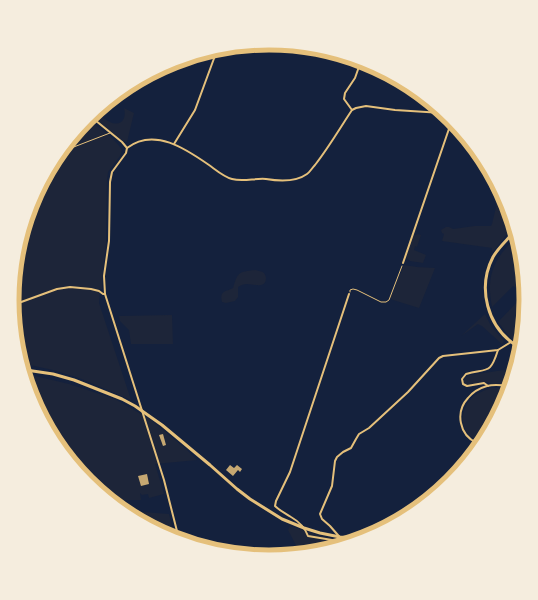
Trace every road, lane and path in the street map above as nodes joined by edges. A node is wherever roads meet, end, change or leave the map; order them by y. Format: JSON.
{"nodes":[{"id":1,"x":215,"y":56,"type":"edge"},
{"id":2,"x":359,"y":67,"type":"edge"},
{"id":3,"x":352,"y":110,"type":"junction"},
{"id":4,"x":434,"y":112,"type":"edge"},
{"id":5,"x":95,"y":120,"type":"edge"},
{"id":6,"x":450,"y":127,"type":"edge"},
{"id":7,"x":110,"y":133,"type":"junction"},
{"id":8,"x":174,"y":144,"type":"junction"},
{"id":9,"x":71,"y":148,"type":"edge"},
{"id":10,"x":127,"y":148,"type":"junction"},
{"id":11,"x":510,"y":236,"type":"edge"},
{"id":12,"x":403,"y":263,"type":"joint"},
{"id":13,"x":105,"y":294,"type":"junction"},
{"id":14,"x":349,"y":294,"type":"joint"},
{"id":15,"x":19,"y":303,"type":"edge"},
{"id":16,"x":511,"y":342,"type":"junction"},
{"id":17,"x":515,"y":345,"type":"edge"},
{"id":18,"x":498,"y":350,"type":"junction"},
{"id":19,"x":29,"y":371,"type":"edge"},
{"id":20,"x":504,"y":385,"type":"edge"},
{"id":21,"x":488,"y":386,"type":"junction"},
{"id":22,"x":475,"y":442,"type":"edge"},
{"id":23,"x":177,"y":533,"type":"edge"},
{"id":24,"x":348,"y":537,"type":"edge"},
{"id":25,"x":341,"y":539,"type":"edge"},
{"id":26,"x":336,"y":541,"type":"edge"}],
"edges":[{"from":1,"to":8,"type":"street"},
{"from":2,"to":3,"type":"street"},
{"from":3,"to":4,"type":"street"},
{"from":3,"to":8,"type":"street"},
{"from":5,"to":7,"type":"street"},
{"from":6,"to":12,"type":"street"},
{"from":7,"to":9,"type":"lane"},
{"from":7,"to":10,"type":"street"},
{"from":8,"to":10,"type":"street"},
{"from":10,"to":13,"type":"street"},
{"from":11,"to":16,"type":"main road"},
{"from":12,"to":14,"type":"path"},
{"from":13,"to":15,"type":"street"},
{"from":13,"to":23,"type":"street"},
{"from":14,"to":26,"type":"street"},
{"from":16,"to":17,"type":"main road"},
{"from":16,"to":18,"type":"street"},
{"from":18,"to":21,"type":"street"},
{"from":18,"to":25,"type":"street"},
{"from":19,"to":24,"type":"main road"},
{"from":20,"to":21,"type":"street"},
{"from":21,"to":22,"type":"street"}]}
